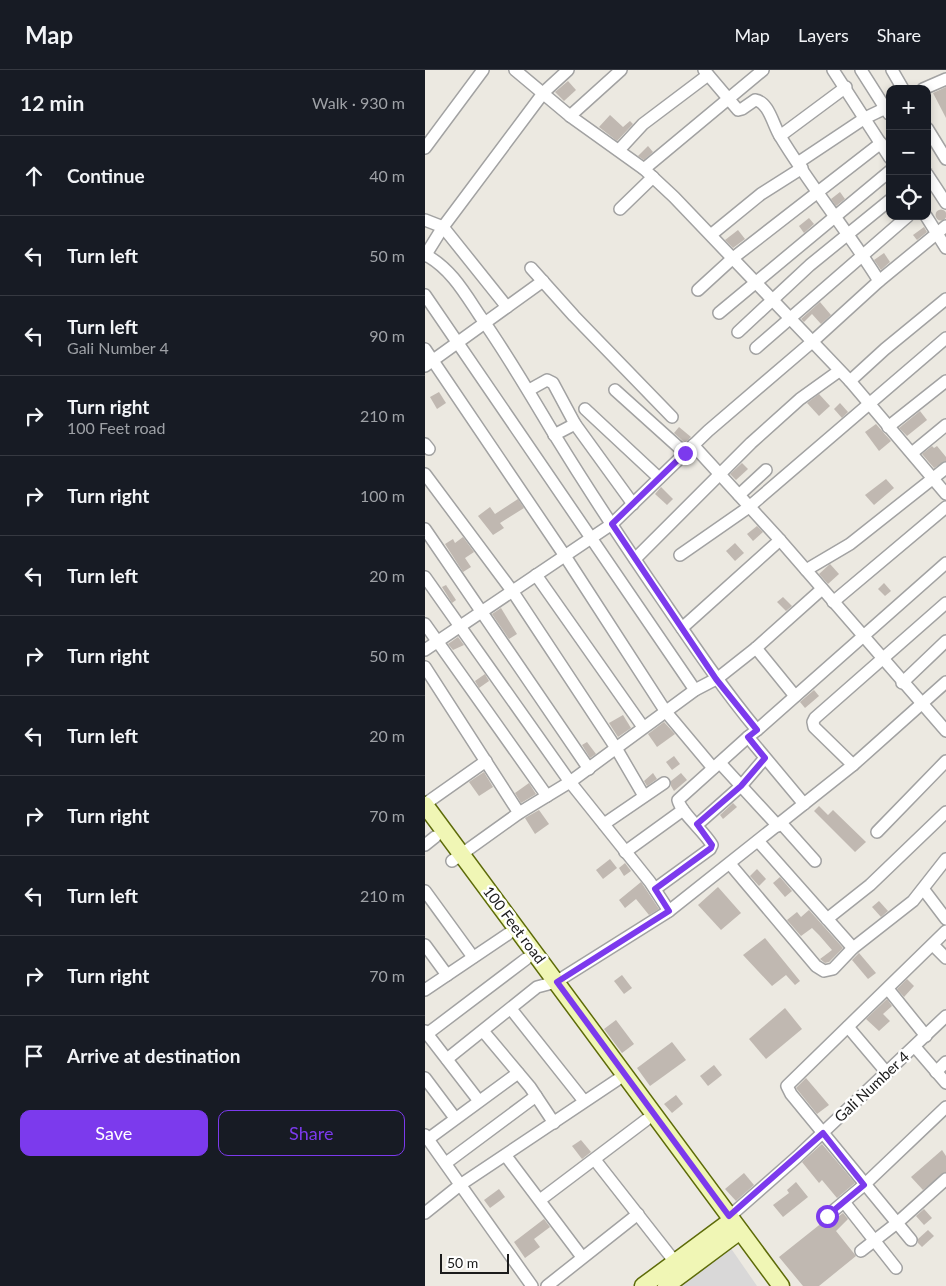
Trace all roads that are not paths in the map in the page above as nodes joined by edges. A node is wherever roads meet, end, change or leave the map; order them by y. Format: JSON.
{"nodes":[{"id":1,"x":483,"y":70,"type":"edge"},
{"id":2,"x":568,"y":70,"type":"edge"},
{"id":3,"x":621,"y":70,"type":"edge"},
{"id":4,"x":763,"y":70,"type":"edge"},
{"id":5,"x":833,"y":70,"type":"edge"},
{"id":6,"x":861,"y":70,"type":"edge"},
{"id":7,"x":892,"y":70,"type":"edge"},
{"id":8,"x":522,"y":72,"type":"edge"},
{"id":9,"x":706,"y":73,"type":"edge"},
{"id":10,"x":946,"y":79,"type":"edge"},
{"id":11,"x":901,"y":85,"type":"edge"},
{"id":12,"x":931,"y":86,"type":"edge"},
{"id":13,"x":846,"y":88,"type":"junction"},
{"id":14,"x":543,"y":92,"type":"junction"},
{"id":15,"x":728,"y":98,"type":"junction"},
{"id":16,"x":886,"y":107,"type":"edge"},
{"id":17,"x":886,"y":111,"type":"edge"},
{"id":18,"x":570,"y":116,"type":"junction"},
{"id":19,"x":865,"y":118,"type":"junction"},
{"id":20,"x":928,"y":130,"type":"edge"},
{"id":21,"x":780,"y":136,"type":"junction"},
{"id":22,"x":881,"y":143,"type":"junction"},
{"id":23,"x":425,"y":148,"type":"edge"},
{"id":24,"x":619,"y":150,"type":"junction"},
{"id":25,"x":886,"y":151,"type":"edge"},
{"id":26,"x":946,"y":159,"type":"edge"},
{"id":27,"x":800,"y":165,"type":"junction"},
{"id":28,"x":648,"y":173,"type":"junction"},
{"id":29,"x":886,"y":174,"type":"edge"},
{"id":30,"x":928,"y":175,"type":"edge"},
{"id":31,"x":817,"y":192,"type":"junction"},
{"id":32,"x":886,"y":203,"type":"edge"},
{"id":33,"x":946,"y":203,"type":"edge"},
{"id":34,"x":619,"y":209,"type":"dead end"},
{"id":35,"x":835,"y":217,"type":"junction"},
{"id":36,"x":425,"y":220,"type":"edge"},
{"id":37,"x":903,"y":220,"type":"edge"},
{"id":38,"x":928,"y":220,"type":"edge"},
{"id":39,"x":946,"y":226,"type":"edge"},
{"id":40,"x":443,"y":227,"type":"junction"},
{"id":41,"x":711,"y":234,"type":"junction"},
{"id":42,"x":847,"y":234,"type":"junction"},
{"id":43,"x":936,"y":234,"type":"junction"},
{"id":44,"x":946,"y":248,"type":"edge"},
{"id":45,"x":425,"y":255,"type":"edge"},
{"id":46,"x":863,"y":255,"type":"junction"},
{"id":47,"x":733,"y":258,"type":"junction"},
{"id":48,"x":531,"y":268,"type":"dead end"},
{"id":49,"x":543,"y":281,"type":"junction"},
{"id":50,"x":755,"y":281,"type":"junction"},
{"id":51,"x":879,"y":281,"type":"junction"},
{"id":52,"x":698,"y":290,"type":"dead end"},
{"id":53,"x":425,"y":295,"type":"edge"},
{"id":54,"x":772,"y":299,"type":"junction"},
{"id":55,"x":946,"y":299,"type":"edge"},
{"id":56,"x":507,"y":307,"type":"junction"},
{"id":57,"x":719,"y":313,"type":"dead end"},
{"id":58,"x":789,"y":318,"type":"junction"},
{"id":59,"x":485,"y":322,"type":"junction"},
{"id":60,"x":738,"y":332,"type":"dead end"},
{"id":61,"x":946,"y":338,"type":"edge"},
{"id":62,"x":458,"y":342,"type":"junction"},
{"id":63,"x":811,"y":342,"type":"junction"},
{"id":64,"x":756,"y":348,"type":"dead end"},
{"id":65,"x":425,"y":349,"type":"edge"},
{"id":66,"x":429,"y":363,"type":"edge"},
{"id":67,"x":839,"y":371,"type":"junction"},
{"id":68,"x":850,"y":381,"type":"junction"},
{"id":69,"x":946,"y":381,"type":"edge"},
{"id":70,"x":529,"y":390,"type":"junction"},
{"id":71,"x":615,"y":390,"type":"dead end"},
{"id":72,"x":868,"y":403,"type":"junction"},
{"id":73,"x":585,"y":409,"type":"dead end"},
{"id":74,"x":673,"y":417,"type":"dead end"},
{"id":75,"x":575,"y":424,"type":"junction"},
{"id":76,"x":946,"y":425,"type":"edge"},
{"id":77,"x":889,"y":427,"type":"junction"},
{"id":78,"x":554,"y":435,"type":"junction"},
{"id":79,"x":693,"y":445,"type":"junction"},
{"id":80,"x":685,"y":453,"type":"junction"},
{"id":81,"x":911,"y":454,"type":"junction"},
{"id":82,"x":946,"y":468,"type":"edge"},
{"id":83,"x":766,"y":470,"type":"dead end"},
{"id":84,"x":720,"y":473,"type":"junction"},
{"id":85,"x":425,"y":474,"type":"edge"},
{"id":86,"x":659,"y":478,"type":"junction"},
{"id":87,"x":933,"y":478,"type":"junction"},
{"id":88,"x":946,"y":494,"type":"edge"},
{"id":89,"x":739,"y":495,"type":"junction"},
{"id":90,"x":633,"y":504,"type":"junction"},
{"id":91,"x":749,"y":507,"type":"junction"},
{"id":92,"x":946,"y":507,"type":"edge"},
{"id":93,"x":612,"y":524,"type":"junction"},
{"id":94,"x":425,"y":529,"type":"edge"},
{"id":95,"x":591,"y":538,"type":"junction"},
{"id":96,"x":780,"y":540,"type":"junction"},
{"id":97,"x":680,"y":555,"type":"dead end"},
{"id":98,"x":565,"y":556,"type":"junction"},
{"id":99,"x":635,"y":559,"type":"junction"},
{"id":100,"x":946,"y":563,"type":"edge"},
{"id":101,"x":806,"y":570,"type":"junction"},
{"id":102,"x":536,"y":575,"type":"junction"},
{"id":103,"x":425,"y":577,"type":"edge"},
{"id":104,"x":822,"y":589,"type":"junction"},
{"id":105,"x":513,"y":592,"type":"junction"},
{"id":106,"x":833,"y":602,"type":"junction"},
{"id":107,"x":946,"y":603,"type":"edge"},
{"id":108,"x":481,"y":613,"type":"junction"},
{"id":109,"x":425,"y":624,"type":"edge"},
{"id":110,"x":459,"y":628,"type":"junction"},
{"id":111,"x":682,"y":628,"type":"junction"},
{"id":112,"x":862,"y":635,"type":"junction"},
{"id":113,"x":946,"y":641,"type":"edge"},
{"id":114,"x":437,"y":642,"type":"junction"},
{"id":115,"x":756,"y":648,"type":"junction"},
{"id":116,"x":425,"y":650,"type":"edge"},
{"id":117,"x":883,"y":659,"type":"junction"},
{"id":118,"x":425,"y":667,"type":"edge"},
{"id":119,"x":716,"y":679,"type":"junction"},
{"id":120,"x":946,"y":682,"type":"edge"},
{"id":121,"x":903,"y":683,"type":"junction"},
{"id":122,"x":695,"y":690,"type":"junction"},
{"id":123,"x":795,"y":696,"type":"junction"},
{"id":124,"x":921,"y":704,"type":"junction"},
{"id":125,"x":666,"y":712,"type":"junction"},
{"id":126,"x":643,"y":727,"type":"junction"},
{"id":127,"x":946,"y":731,"type":"edge"},
{"id":128,"x":752,"y":734,"type":"junction"},
{"id":129,"x":616,"y":748,"type":"junction"},
{"id":130,"x":765,"y":758,"type":"junction"},
{"id":131,"x":946,"y":760,"type":"edge"},
{"id":132,"x":486,"y":761,"type":"junction"},
{"id":133,"x":853,"y":765,"type":"junction"},
{"id":134,"x":716,"y":766,"type":"junction"},
{"id":135,"x":589,"y":769,"type":"junction"},
{"id":136,"x":570,"y":782,"type":"junction"},
{"id":137,"x":663,"y":783,"type":"dead end"},
{"id":138,"x":741,"y":786,"type":"junction"},
{"id":139,"x":547,"y":796,"type":"junction"},
{"id":140,"x":644,"y":796,"type":"junction"},
{"id":141,"x":804,"y":804,"type":"junction"},
{"id":142,"x":425,"y":805,"type":"edge"},
{"id":143,"x":683,"y":810,"type":"junction"},
{"id":144,"x":946,"y":812,"type":"edge"},
{"id":145,"x":519,"y":813,"type":"junction"},
{"id":146,"x":425,"y":823,"type":"edge"},
{"id":147,"x":604,"y":824,"type":"junction"},
{"id":148,"x":697,"y":824,"type":"junction"},
{"id":149,"x":779,"y":824,"type":"junction"},
{"id":150,"x":877,"y":832,"type":"dead end"},
{"id":151,"x":430,"y":841,"type":"edge"},
{"id":152,"x":758,"y":841,"type":"junction"},
{"id":153,"x":625,"y":852,"type":"junction"},
{"id":154,"x":457,"y":858,"type":"junction"},
{"id":155,"x":946,"y":859,"type":"edge"},
{"id":156,"x":815,"y":861,"type":"dead end"},
{"id":157,"x":730,"y":864,"type":"junction"},
{"id":158,"x":655,"y":889,"type":"junction"},
{"id":159,"x":425,"y":890,"type":"edge"},
{"id":160,"x":924,"y":890,"type":"junction"},
{"id":161,"x":669,"y":911,"type":"junction"},
{"id":162,"x":827,"y":919,"type":"junction"},
{"id":163,"x":946,"y":919,"type":"edge"},
{"id":164,"x":946,"y":931,"type":"edge"},
{"id":165,"x":508,"y":934,"type":"junction"},
{"id":166,"x":933,"y":945,"type":"junction"},
{"id":167,"x":425,"y":946,"type":"edge"},
{"id":168,"x":853,"y":948,"type":"junction"},
{"id":169,"x":473,"y":957,"type":"junction"},
{"id":170,"x":946,"y":958,"type":"edge"},
{"id":171,"x":526,"y":960,"type":"junction"},
{"id":172,"x":447,"y":975,"type":"junction"},
{"id":173,"x":551,"y":983,"type":"junction"},
{"id":174,"x":888,"y":989,"type":"junction"},
{"id":175,"x":425,"y":990,"type":"edge"},
{"id":176,"x":511,"y":1008,"type":"junction"},
{"id":177,"x":946,"y":1016,"type":"edge"},
{"id":178,"x":848,"y":1027,"type":"junction"},
{"id":179,"x":483,"y":1031,"type":"junction"},
{"id":180,"x":426,"y":1032,"type":"edge"},
{"id":181,"x":926,"y":1036,"type":"junction"},
{"id":182,"x":915,"y":1047,"type":"junction"},
{"id":183,"x":447,"y":1059,"type":"junction"},
{"id":184,"x":946,"y":1062,"type":"edge"},
{"id":185,"x":936,"y":1072,"type":"junction"},
{"id":186,"x":518,"y":1073,"type":"junction"},
{"id":187,"x":887,"y":1073,"type":"junction"},
{"id":188,"x":425,"y":1078,"type":"edge"},
{"id":189,"x":617,"y":1080,"type":"junction"},
{"id":190,"x":946,"y":1083,"type":"edge"},
{"id":191,"x":536,"y":1096,"type":"junction"},
{"id":192,"x":479,"y":1101,"type":"junction"},
{"id":193,"x":584,"y":1101,"type":"junction"},
{"id":194,"x":946,"y":1107,"type":"edge"},
{"id":195,"x":455,"y":1118,"type":"junction"},
{"id":196,"x":647,"y":1120,"type":"junction"},
{"id":197,"x":554,"y":1123,"type":"junction"},
{"id":198,"x":823,"y":1133,"type":"junction"},
{"id":199,"x":427,"y":1137,"type":"edge"},
{"id":200,"x":506,"y":1156,"type":"junction"},
{"id":201,"x":595,"y":1160,"type":"junction"},
{"id":202,"x":446,"y":1163,"type":"junction"},
{"id":203,"x":946,"y":1178,"type":"edge"},
{"id":204,"x":460,"y":1185,"type":"junction"},
{"id":205,"x":864,"y":1185,"type":"junction"},
{"id":206,"x":540,"y":1200,"type":"junction"},
{"id":207,"x":844,"y":1202,"type":"junction"},
{"id":208,"x":425,"y":1213,"type":"edge"},
{"id":209,"x":638,"y":1214,"type":"junction"},
{"id":210,"x":827,"y":1216,"type":"dead end"},
{"id":211,"x":897,"y":1223,"type":"junction"},
{"id":212,"x":732,"y":1226,"type":"junction"},
{"id":213,"x":911,"y":1240,"type":"dead end"},
{"id":214,"x":874,"y":1241,"type":"junction"},
{"id":215,"x":861,"y":1251,"type":"dead end"},
{"id":216,"x":582,"y":1257,"type":"junction"},
{"id":217,"x":675,"y":1262,"type":"junction"},
{"id":218,"x":895,"y":1268,"type":"dead end"},
{"id":219,"x":532,"y":1286,"type":"edge"},
{"id":220,"x":547,"y":1286,"type":"edge"},
{"id":221,"x":643,"y":1286,"type":"edge"},
{"id":222,"x":666,"y":1286,"type":"edge"},
{"id":223,"x":769,"y":1286,"type":"edge"},
{"id":224,"x":781,"y":1286,"type":"edge"}],
"edges":[{"from":1,"to":23,"type":"street"},
{"from":2,"to":14,"type":"street"},
{"from":3,"to":18,"type":"street"},
{"from":4,"to":15,"type":"street"},
{"from":5,"to":13,"type":"street"},
{"from":6,"to":16,"type":"street"},
{"from":7,"to":11,"type":"street"},
{"from":8,"to":14,"type":"street"},
{"from":9,"to":15,"type":"street"},
{"from":9,"to":24,"type":"street"},
{"from":10,"to":12,"type":"street"},
{"from":13,"to":19,"type":"street"},
{"from":13,"to":21,"type":"street"},
{"from":14,"to":18,"type":"street"},
{"from":14,"to":40,"type":"street"},
{"from":15,"to":21,"type":"street"},
{"from":15,"to":28,"type":"street"},
{"from":17,"to":19,"type":"street"},
{"from":18,"to":24,"type":"street"},
{"from":19,"to":22,"type":"street"},
{"from":19,"to":27,"type":"street"},
{"from":20,"to":26,"type":"street"},
{"from":21,"to":27,"type":"street"},
{"from":22,"to":25,"type":"street"},
{"from":22,"to":31,"type":"street"},
{"from":24,"to":28,"type":"street"},
{"from":27,"to":31,"type":"street"},
{"from":27,"to":41,"type":"street"},
{"from":28,"to":34,"type":"street"},
{"from":28,"to":41,"type":"street"},
{"from":29,"to":35,"type":"street"},
{"from":30,"to":33,"type":"street"},
{"from":31,"to":35,"type":"street"},
{"from":31,"to":47,"type":"street"},
{"from":32,"to":42,"type":"street"},
{"from":35,"to":42,"type":"street"},
{"from":35,"to":50,"type":"street"},
{"from":36,"to":40,"type":"street"},
{"from":37,"to":46,"type":"street"},
{"from":38,"to":43,"type":"street"},
{"from":39,"to":43,"type":"street"},
{"from":40,"to":45,"type":"street"},
{"from":40,"to":56,"type":"street"},
{"from":41,"to":47,"type":"street"},
{"from":42,"to":46,"type":"street"},
{"from":42,"to":54,"type":"street"},
{"from":43,"to":44,"type":"street"},
{"from":43,"to":51,"type":"street"},
{"from":45,"to":59,"type":"street"},
{"from":46,"to":51,"type":"street"},
{"from":46,"to":58,"type":"street"},
{"from":47,"to":50,"type":"street"},
{"from":47,"to":52,"type":"street"},
{"from":48,"to":49,"type":"street"},
{"from":49,"to":56,"type":"street"},
{"from":49,"to":74,"type":"street"},
{"from":50,"to":54,"type":"street"},
{"from":50,"to":57,"type":"street"},
{"from":51,"to":63,"type":"street"},
{"from":53,"to":62,"type":"street"},
{"from":54,"to":58,"type":"street"},
{"from":54,"to":60,"type":"street"},
{"from":55,"to":68,"type":"street"},
{"from":56,"to":59,"type":"street"},
{"from":58,"to":63,"type":"street"},
{"from":58,"to":64,"type":"street"},
{"from":59,"to":62,"type":"street"},
{"from":59,"to":70,"type":"street"},
{"from":61,"to":72,"type":"street"},
{"from":62,"to":66,"type":"street"},
{"from":62,"to":95,"type":"street"},
{"from":63,"to":67,"type":"street"},
{"from":63,"to":79,"type":"street"},
{"from":65,"to":66,"type":"street"},
{"from":66,"to":98,"type":"street"},
{"from":67,"to":68,"type":"street"},
{"from":67,"to":84,"type":"street"},
{"from":68,"to":72,"type":"street"},
{"from":69,"to":77,"type":"street"},
{"from":70,"to":75,"type":"street"},
{"from":70,"to":78,"type":"street"},
{"from":71,"to":80,"type":"street"},
{"from":72,"to":77,"type":"street"},
{"from":72,"to":91,"type":"street"},
{"from":73,"to":86,"type":"street"},
{"from":75,"to":78,"type":"street"},
{"from":75,"to":90,"type":"street"},
{"from":76,"to":81,"type":"street"},
{"from":77,"to":81,"type":"street"},
{"from":78,"to":93,"type":"street"},
{"from":79,"to":80,"type":"street"},
{"from":79,"to":84,"type":"street"},
{"from":80,"to":86,"type":"street"},
{"from":81,"to":87,"type":"street"},
{"from":82,"to":87,"type":"street"},
{"from":83,"to":89,"type":"street"},
{"from":84,"to":89,"type":"street"},
{"from":84,"to":99,"type":"street"},
{"from":85,"to":105,"type":"street"},
{"from":86,"to":90,"type":"street"},
{"from":87,"to":88,"type":"street"},
{"from":87,"to":101,"type":"street"},
{"from":89,"to":91,"type":"street"},
{"from":90,"to":93,"type":"street"},
{"from":91,"to":96,"type":"street"},
{"from":91,"to":97,"type":"street"},
{"from":92,"to":106,"type":"street"},
{"from":93,"to":95,"type":"street"},
{"from":93,"to":99,"type":"street"},
{"from":94,"to":108,"type":"street"},
{"from":95,"to":98,"type":"street"},
{"from":95,"to":122,"type":"street"},
{"from":96,"to":101,"type":"street"},
{"from":96,"to":111,"type":"street"},
{"from":98,"to":102,"type":"street"},
{"from":98,"to":125,"type":"street"},
{"from":99,"to":111,"type":"street"},
{"from":100,"to":112,"type":"street"},
{"from":101,"to":104,"type":"street"},
{"from":102,"to":105,"type":"street"},
{"from":102,"to":126,"type":"street"},
{"from":103,"to":110,"type":"street"},
{"from":104,"to":106,"type":"street"},
{"from":104,"to":115,"type":"street"},
{"from":105,"to":108,"type":"street"},
{"from":105,"to":129,"type":"street"},
{"from":106,"to":112,"type":"street"},
{"from":107,"to":117,"type":"street"},
{"from":108,"to":110,"type":"street"},
{"from":108,"to":135,"type":"street"},
{"from":109,"to":114,"type":"street"},
{"from":110,"to":114,"type":"street"},
{"from":110,"to":136,"type":"street"},
{"from":111,"to":119,"type":"street"},
{"from":112,"to":117,"type":"street"},
{"from":112,"to":123,"type":"street"},
{"from":113,"to":121,"type":"street"},
{"from":114,"to":116,"type":"street"},
{"from":114,"to":139,"type":"street"},
{"from":115,"to":119,"type":"street"},
{"from":115,"to":123,"type":"street"},
{"from":117,"to":121,"type":"street"},
{"from":117,"to":133,"type":"street"},
{"from":118,"to":132,"type":"street"},
{"from":119,"to":122,"type":"street"},
{"from":119,"to":128,"type":"street"},
{"from":120,"to":124,"type":"street"},
{"from":121,"to":124,"type":"street"},
{"from":122,"to":125,"type":"street"},
{"from":123,"to":128,"type":"street"},
{"from":124,"to":127,"type":"street"},
{"from":124,"to":133,"type":"street"},
{"from":125,"to":126,"type":"street"},
{"from":125,"to":134,"type":"street"},
{"from":126,"to":129,"type":"street"},
{"from":128,"to":130,"type":"street"},
{"from":128,"to":134,"type":"street"},
{"from":129,"to":135,"type":"street"},
{"from":129,"to":140,"type":"street"},
{"from":130,"to":138,"type":"street"},
{"from":130,"to":141,"type":"street"},
{"from":131,"to":150,"type":"street"},
{"from":132,"to":142,"type":"street"},
{"from":132,"to":145,"type":"street"},
{"from":133,"to":141,"type":"street"},
{"from":134,"to":138,"type":"street"},
{"from":134,"to":143,"type":"street"},
{"from":135,"to":136,"type":"street"},
{"from":136,"to":139,"type":"street"},
{"from":136,"to":147,"type":"street"},
{"from":137,"to":140,"type":"street"},
{"from":138,"to":148,"type":"street"},
{"from":138,"to":149,"type":"street"},
{"from":139,"to":145,"type":"street"},
{"from":140,"to":147,"type":"street"},
{"from":141,"to":149,"type":"street"},
{"from":142,"to":154,"type":"street","name":"100 Feet road"},
{"from":143,"to":148,"type":"street"},
{"from":143,"to":153,"type":"street"},
{"from":144,"to":162,"type":"street"},
{"from":145,"to":154,"type":"street"},
{"from":146,"to":151,"type":"street","name":"100 Feet road"},
{"from":147,"to":153,"type":"street"},
{"from":148,"to":158,"type":"street"},
{"from":149,"to":152,"type":"street"},
{"from":149,"to":156,"type":"street"},
{"from":151,"to":154,"type":"street","name":"100 Feet road"},
{"from":152,"to":157,"type":"street"},
{"from":152,"to":162,"type":"street"},
{"from":153,"to":158,"type":"street"},
{"from":154,"to":165,"type":"street","name":"100 Feet road"},
{"from":154,"to":173,"type":"street","name":"100 Feet road"},
{"from":155,"to":160,"type":"street"},
{"from":157,"to":161,"type":"street"},
{"from":157,"to":168,"type":"street"},
{"from":158,"to":161,"type":"street"},
{"from":159,"to":169,"type":"street"},
{"from":160,"to":163,"type":"street"},
{"from":160,"to":168,"type":"street"},
{"from":161,"to":173,"type":"street"},
{"from":162,"to":168,"type":"street"},
{"from":164,"to":166,"type":"street"},
{"from":165,"to":169,"type":"street"},
{"from":165,"to":171,"type":"street","name":"100 Feet road"},
{"from":166,"to":170,"type":"street"},
{"from":166,"to":174,"type":"street"},
{"from":167,"to":172,"type":"street"},
{"from":169,"to":172,"type":"street"},
{"from":171,"to":173,"type":"street","name":"100 Feet road"},
{"from":171,"to":180,"type":"street"},
{"from":172,"to":175,"type":"street"},
{"from":173,"to":176,"type":"street"},
{"from":173,"to":189,"type":"street","name":"100 Feet road"},
{"from":173,"to":212,"type":"street","name":"100 Feet road"},
{"from":174,"to":178,"type":"street"},
{"from":174,"to":181,"type":"street"},
{"from":176,"to":179,"type":"street"},
{"from":176,"to":193,"type":"street"},
{"from":177,"to":181,"type":"street","name":"Gali Number 4"},
{"from":178,"to":187,"type":"street"},
{"from":178,"to":198,"type":"street"},
{"from":179,"to":183,"type":"street"},
{"from":179,"to":186,"type":"street"},
{"from":180,"to":183,"type":"street"},
{"from":181,"to":182,"type":"street","name":"Gali Number 4"},
{"from":182,"to":185,"type":"street"},
{"from":182,"to":187,"type":"street","name":"Gali Number 4"},
{"from":183,"to":192,"type":"street"},
{"from":184,"to":185,"type":"street"},
{"from":185,"to":190,"type":"street"},
{"from":186,"to":191,"type":"street"},
{"from":186,"to":192,"type":"street"},
{"from":187,"to":198,"type":"street","name":"Gali Number 4"},
{"from":188,"to":195,"type":"street"},
{"from":189,"to":193,"type":"street"},
{"from":189,"to":196,"type":"street","name":"100 Feet road"},
{"from":191,"to":197,"type":"street"},
{"from":191,"to":202,"type":"street"},
{"from":192,"to":195,"type":"street"},
{"from":193,"to":197,"type":"street"},
{"from":194,"to":205,"type":"street"},
{"from":195,"to":199,"type":"street"},
{"from":196,"to":201,"type":"street"},
{"from":196,"to":212,"type":"street","name":"100 Feet road"},
{"from":197,"to":200,"type":"street"},
{"from":198,"to":205,"type":"street"},
{"from":198,"to":212,"type":"street","name":"Gali Number 4"},
{"from":199,"to":202,"type":"street"},
{"from":200,"to":204,"type":"street"},
{"from":200,"to":206,"type":"street"},
{"from":201,"to":206,"type":"street"},
{"from":201,"to":209,"type":"street"},
{"from":202,"to":204,"type":"street"},
{"from":203,"to":211,"type":"street"},
{"from":204,"to":208,"type":"street"},
{"from":204,"to":219,"type":"street"},
{"from":205,"to":207,"type":"street"},
{"from":205,"to":211,"type":"street"},
{"from":206,"to":216,"type":"street"},
{"from":207,"to":210,"type":"street"},
{"from":207,"to":214,"type":"street"},
{"from":209,"to":216,"type":"street"},
{"from":209,"to":217,"type":"street"},
{"from":211,"to":213,"type":"street"},
{"from":211,"to":214,"type":"street"},
{"from":212,"to":217,"type":"street"},
{"from":212,"to":222,"type":"street"},
{"from":212,"to":223,"type":"street","name":"100 Feet road"},
{"from":212,"to":224,"type":"street","name":"100 Feet road"},
{"from":214,"to":215,"type":"street"},
{"from":214,"to":218,"type":"street"},
{"from":216,"to":220,"type":"street"},
{"from":217,"to":221,"type":"street"}]}
